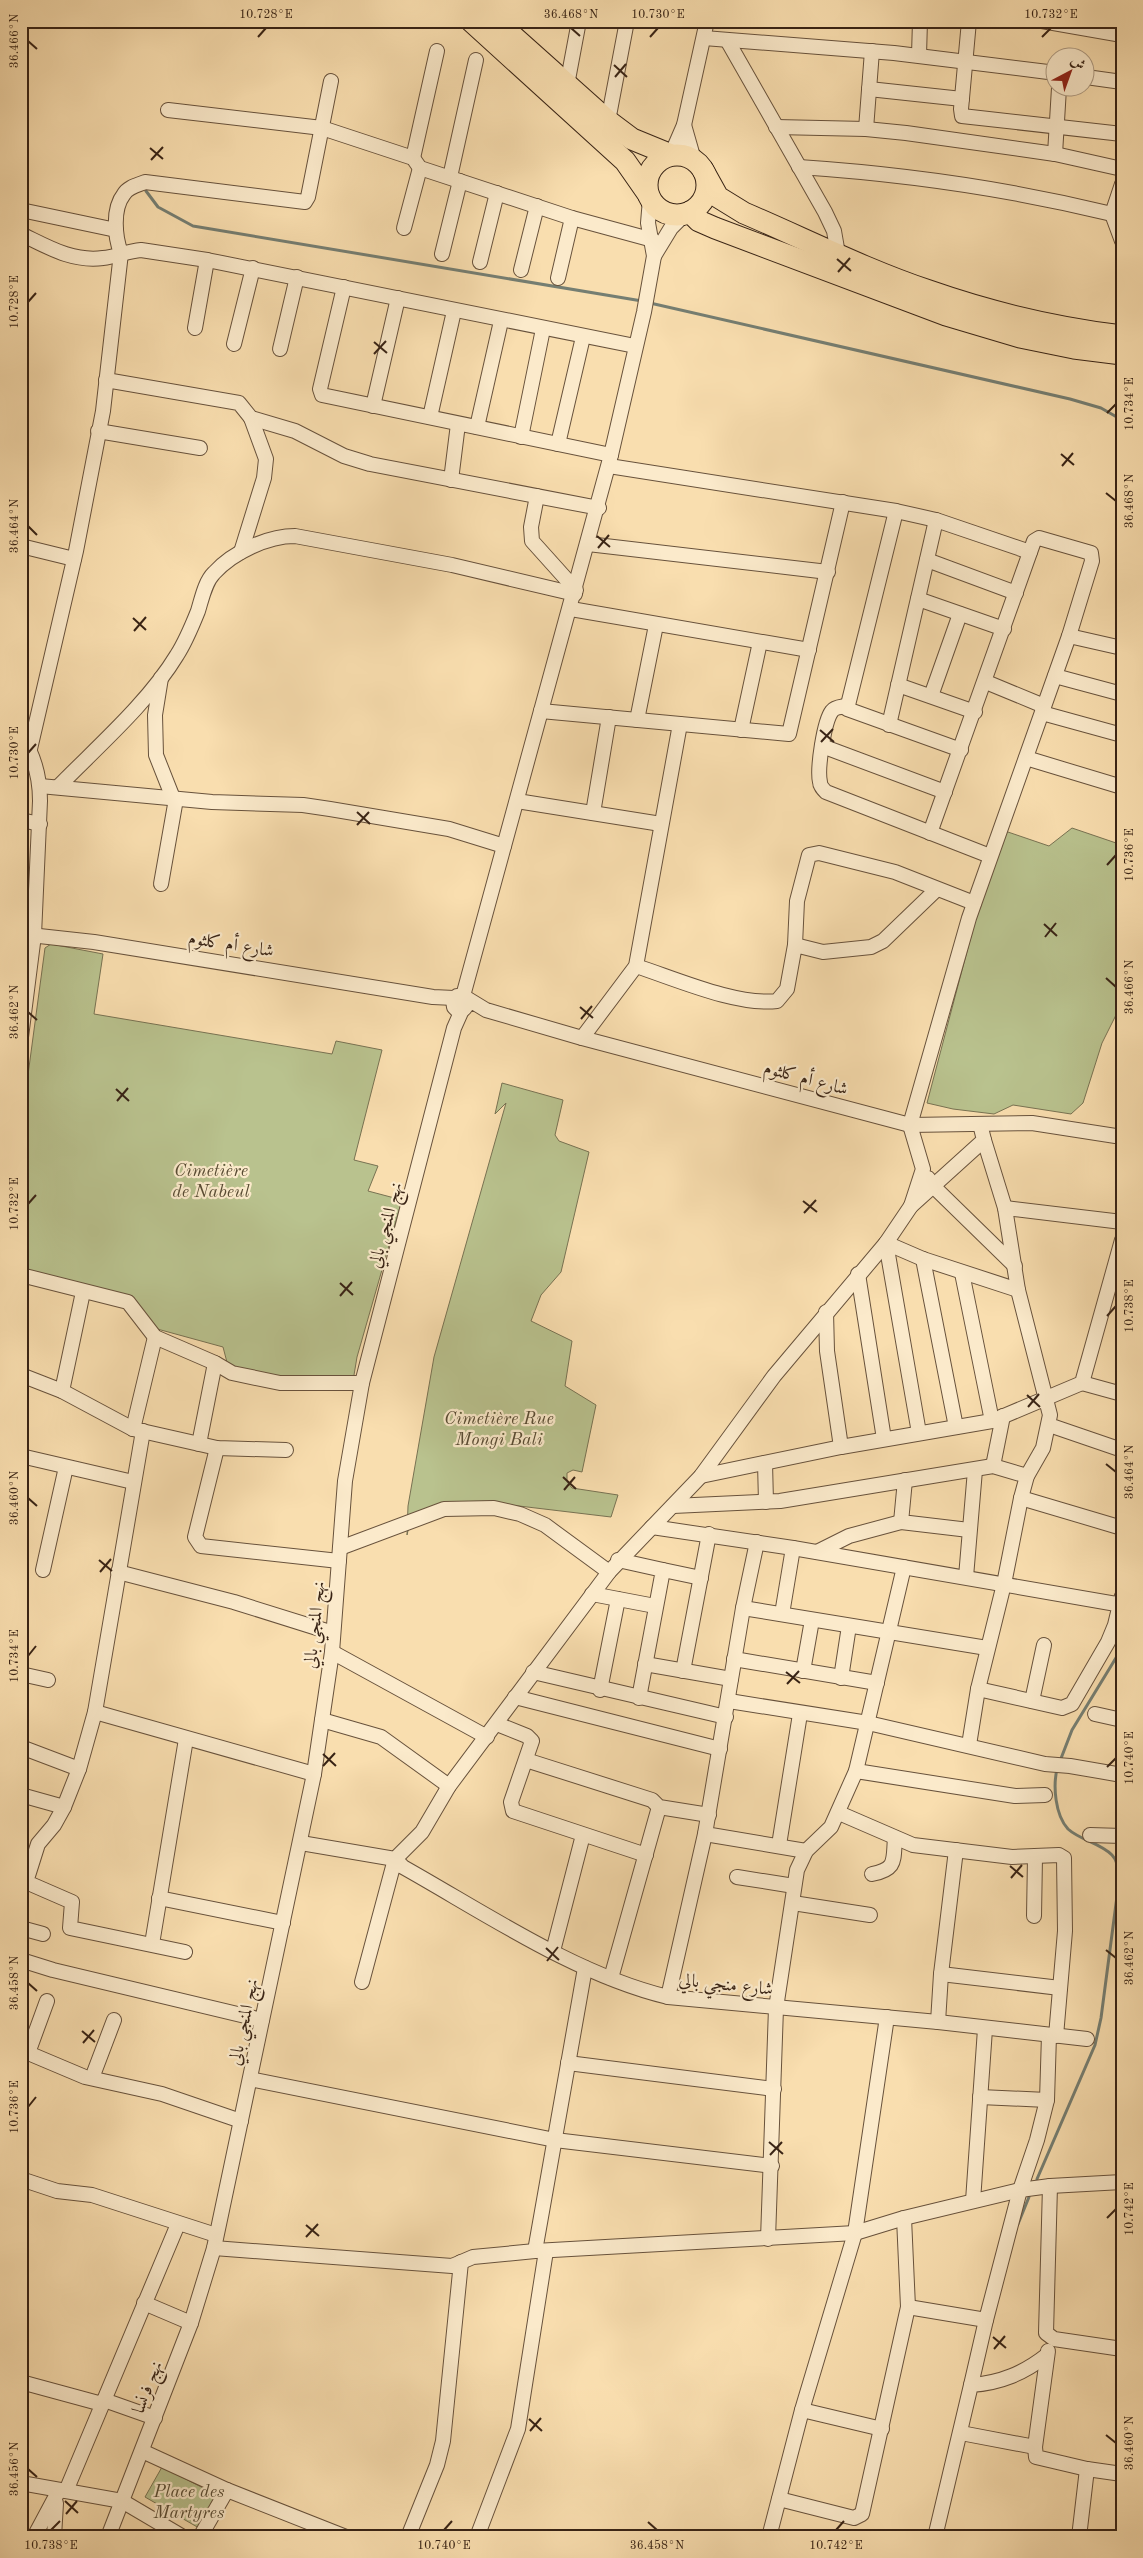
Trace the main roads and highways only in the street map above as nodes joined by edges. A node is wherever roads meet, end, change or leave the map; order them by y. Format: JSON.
{"nodes":[{"id":1,"x":471,"y":21,"type":"edge"},
{"id":2,"x":496,"y":21,"type":"edge"},
{"id":3,"x":672,"y":155,"type":"junction"},
{"id":4,"x":698,"y":165,"type":"junction"},
{"id":5,"x":649,"y":196,"type":"junction"},
{"id":6,"x":687,"y":214,"type":"junction"},
{"id":7,"x":1122,"y":336,"type":"edge"},
{"id":8,"x":1122,"y":354,"type":"edge"}],
"edges":[{"from":1,"to":5,"type":"highway"},
{"from":2,"to":3,"type":"highway"},
{"from":3,"to":4,"type":"highway"},
{"from":3,"to":5,"type":"highway"},
{"from":4,"to":6,"type":"highway"},
{"from":4,"to":7,"type":"highway"},
{"from":5,"to":6,"type":"highway"},
{"from":6,"to":8,"type":"highway"}]}
